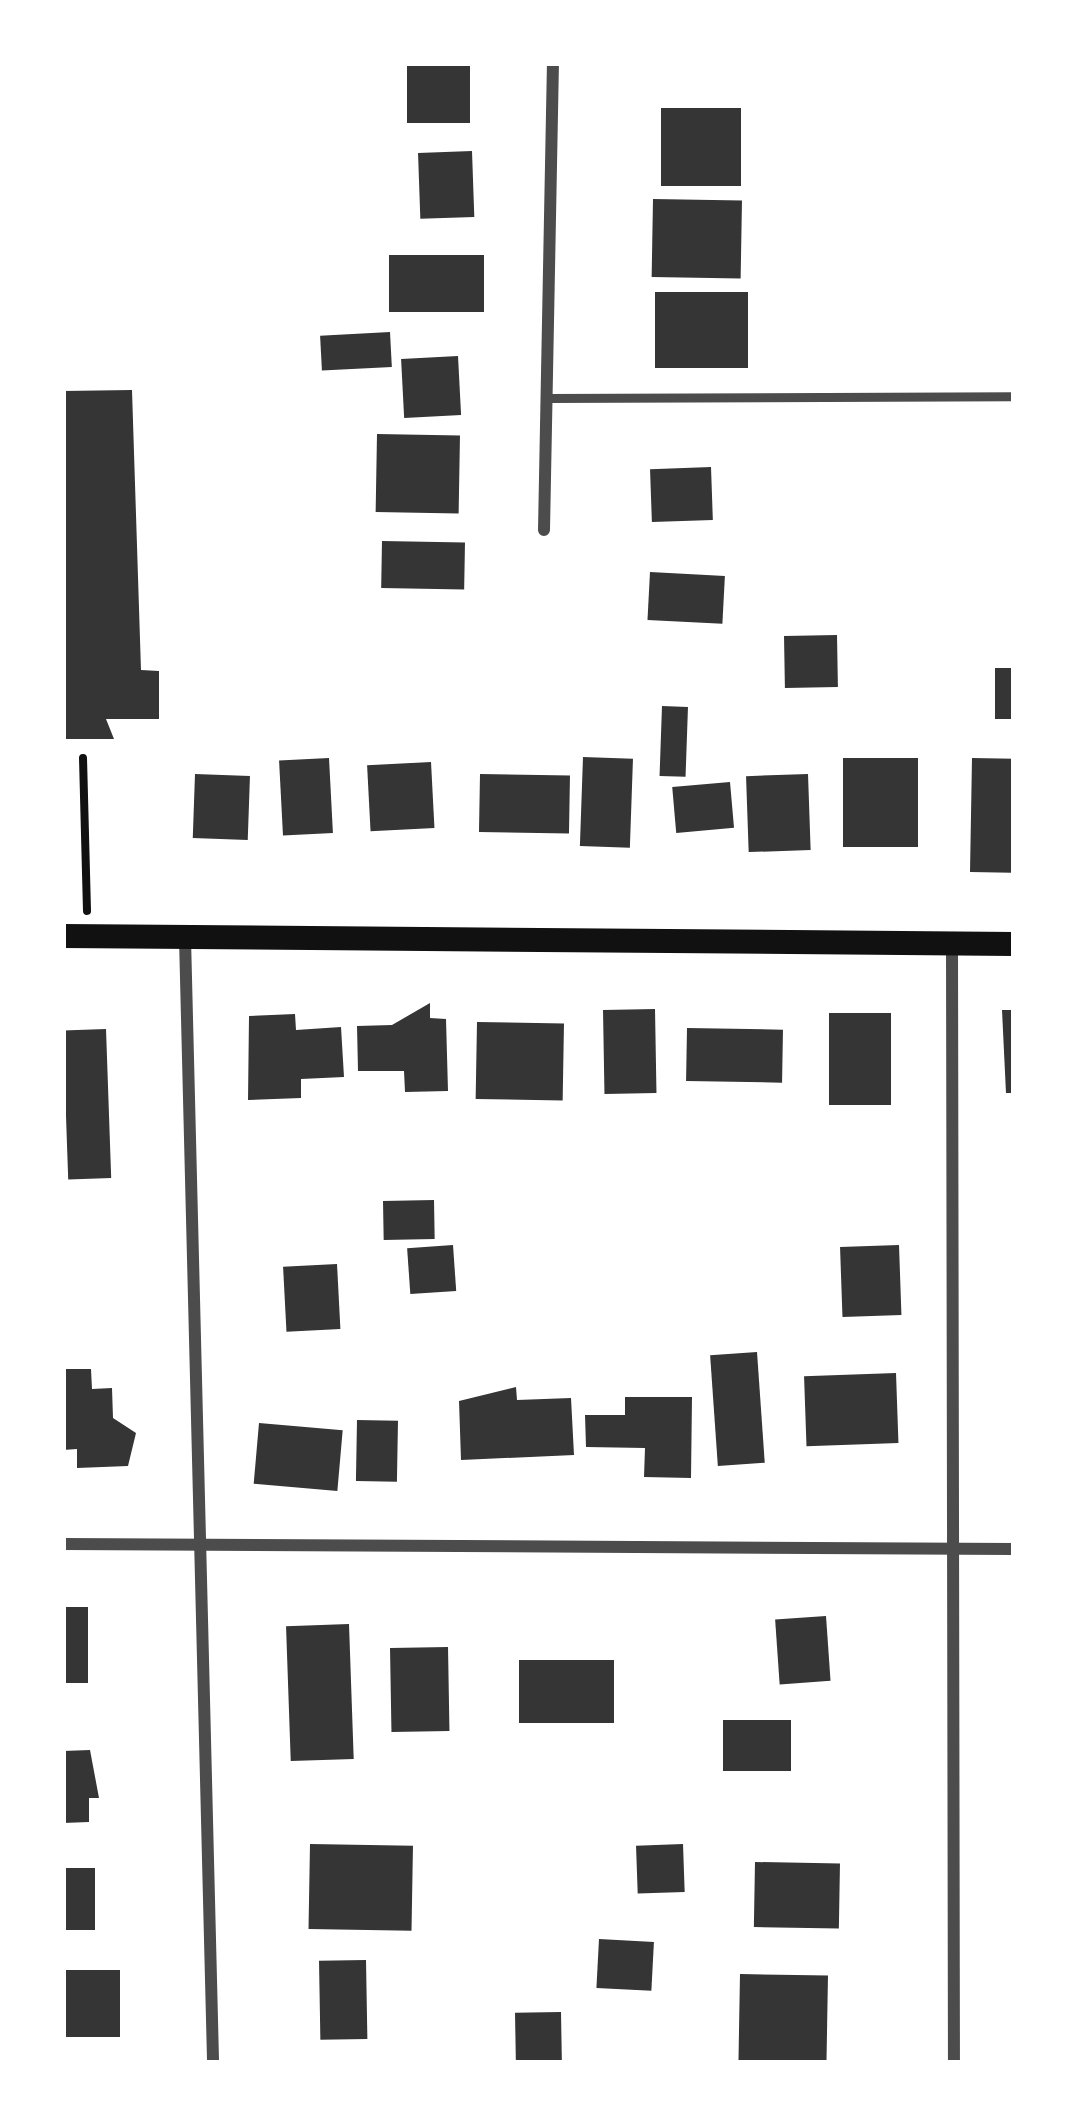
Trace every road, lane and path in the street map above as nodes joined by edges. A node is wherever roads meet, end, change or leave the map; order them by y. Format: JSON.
{"nodes":[{"id":1,"x":553,"y":63,"type":"edge"},
{"id":2,"x":1014,"y":396,"type":"edge"},
{"id":3,"x":547,"y":398,"type":"junction"},
{"id":4,"x":544,"y":530,"type":"dead end"},
{"id":5,"x":83,"y":758,"type":"dead end"},
{"id":6,"x":75,"y":936,"type":"edge"},
{"id":7,"x":185,"y":938,"type":"junction"},
{"id":8,"x":952,"y":944,"type":"junction"},
{"id":9,"x":1014,"y":944,"type":"edge"},
{"id":10,"x":63,"y":1544,"type":"edge"},
{"id":11,"x":207,"y":1546,"type":"junction"},
{"id":12,"x":1014,"y":1549,"type":"edge"},
{"id":13,"x":955,"y":1550,"type":"junction"},
{"id":14,"x":214,"y":2063,"type":"edge"},
{"id":15,"x":954,"y":2063,"type":"edge"}],
"edges":[{"from":1,"to":3,"type":"street"},
{"from":2,"to":3,"type":"lane"},
{"from":3,"to":4,"type":"street"},
{"from":5,"to":6,"type":"path"},
{"from":6,"to":7,"type":"main road"},
{"from":7,"to":8,"type":"main road"},
{"from":7,"to":11,"type":"street"},
{"from":8,"to":9,"type":"main road"},
{"from":8,"to":13,"type":"street"},
{"from":10,"to":11,"type":"street"},
{"from":11,"to":13,"type":"street"},
{"from":11,"to":14,"type":"street"},
{"from":12,"to":13,"type":"street"},
{"from":13,"to":15,"type":"street"}]}
